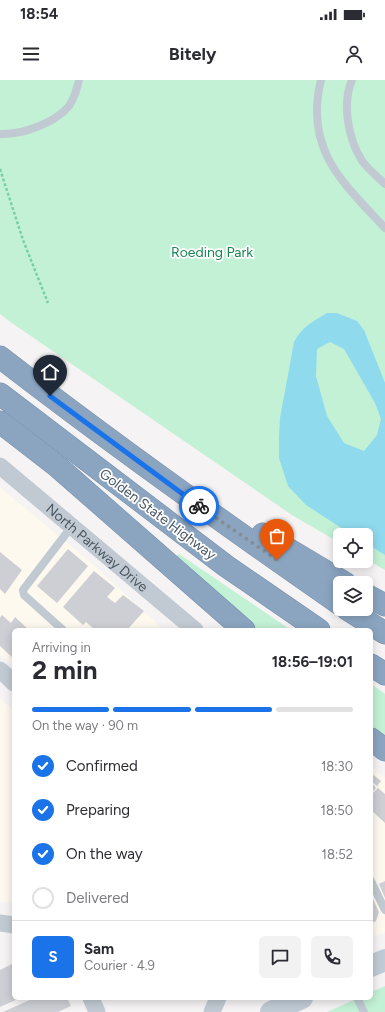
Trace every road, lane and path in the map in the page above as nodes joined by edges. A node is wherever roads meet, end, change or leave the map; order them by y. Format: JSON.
{"nodes":[{"id":1,"x":79,"y":80,"type":"edge"},
{"id":2,"x":321,"y":80,"type":"edge"},
{"id":3,"x":352,"y":80,"type":"edge"},
{"id":4,"x":0,"y":134,"type":"edge"},
{"id":5,"x":0,"y":169,"type":"edge"},
{"id":6,"x":385,"y":184,"type":"edge"},
{"id":7,"x":385,"y":228,"type":"edge"},
{"id":8,"x":48,"y":303,"type":"dead end"},
{"id":9,"x":0,"y":357,"type":"edge"},
{"id":10,"x":0,"y":394,"type":"edge"},
{"id":11,"x":0,"y":422,"type":"edge"},
{"id":12,"x":0,"y":466,"type":"edge"},
{"id":13,"x":188,"y":498,"type":"junction"},
{"id":14,"x":72,"y":526,"type":"junction"},
{"id":15,"x":333,"y":576,"type":"edge"},
{"id":16,"x":333,"y":599,"type":"edge"},
{"id":17,"x":373,"y":599,"type":"edge"},
{"id":18,"x":385,"y":605,"type":"edge"},
{"id":19,"x":357,"y":616,"type":"edge"},
{"id":20,"x":61,"y":628,"type":"edge"},
{"id":21,"x":194,"y":628,"type":"edge"},
{"id":22,"x":242,"y":628,"type":"edge"},
{"id":23,"x":316,"y":628,"type":"edge"},
{"id":24,"x":385,"y":633,"type":"edge"},
{"id":25,"x":373,"y":666,"type":"edge"},
{"id":26,"x":0,"y":670,"type":"edge"},
{"id":27,"x":385,"y":674,"type":"edge"},
{"id":28,"x":12,"y":681,"type":"edge"},
{"id":29,"x":373,"y":741,"type":"edge"},
{"id":30,"x":385,"y":750,"type":"edge"},
{"id":31,"x":373,"y":885,"type":"edge"},
{"id":32,"x":385,"y":910,"type":"edge"},
{"id":33,"x":0,"y":923,"type":"edge"},
{"id":34,"x":12,"y":925,"type":"edge"},
{"id":35,"x":385,"y":960,"type":"edge"},
{"id":36,"x":373,"y":965,"type":"edge"},
{"id":37,"x":92,"y":1000,"type":"edge"},
{"id":38,"x":217,"y":1000,"type":"edge"},
{"id":39,"x":298,"y":1000,"type":"edge"},
{"id":40,"x":358,"y":1000,"type":"edge"},
{"id":41,"x":97,"y":1012,"type":"edge"},
{"id":42,"x":212,"y":1012,"type":"edge"},
{"id":43,"x":271,"y":1012,"type":"edge"},
{"id":44,"x":364,"y":1012,"type":"edge"}],
"edges":[{"from":1,"to":4,"type":"lane"},
{"from":2,"to":7,"type":"lane"},
{"from":3,"to":6,"type":"lane"},
{"from":5,"to":8,"type":"path"},
{"from":9,"to":13,"type":"highway"},
{"from":10,"to":23,"type":"highway","name":"Golden State Highway"},
{"from":11,"to":22,"type":"highway"},
{"from":12,"to":14,"type":"street","name":"North Parkway Drive"},
{"from":13,"to":15,"type":"highway"},
{"from":13,"to":16,"type":"highway"},
{"from":14,"to":20,"type":"lane"},
{"from":14,"to":21,"type":"street","name":"North Parkway Drive"},
{"from":17,"to":18,"type":"highway"},
{"from":19,"to":24,"type":"highway"},
{"from":25,"to":27,"type":"highway"},
{"from":26,"to":28,"type":"street"},
{"from":29,"to":30,"type":"highway"},
{"from":31,"to":32,"type":"lane"},
{"from":33,"to":34,"type":"street"},
{"from":35,"to":36,"type":"main road"},
{"from":37,"to":41,"type":"street"},
{"from":38,"to":42,"type":"street"},
{"from":39,"to":43,"type":"main road"},
{"from":40,"to":44,"type":"lane"}]}
